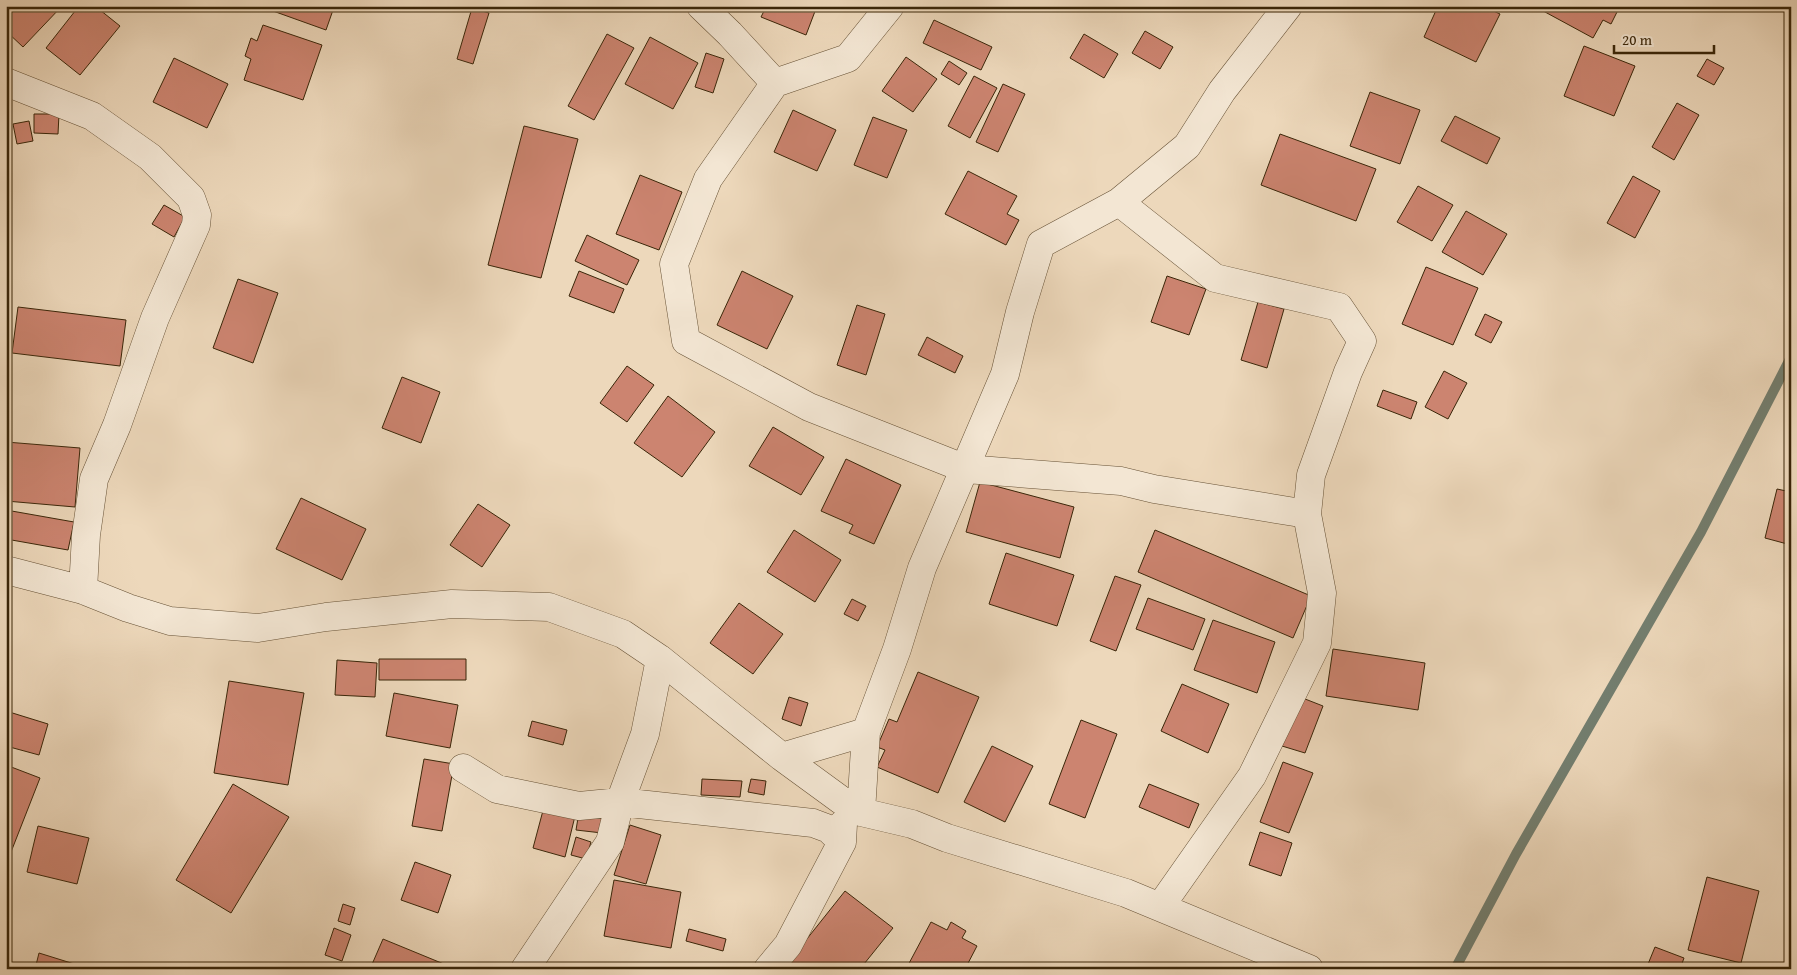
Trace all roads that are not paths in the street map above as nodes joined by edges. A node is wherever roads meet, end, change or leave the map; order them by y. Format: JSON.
{"nodes":[{"id":1,"x":701,"y":6,"type":"edge"},
{"id":2,"x":890,"y":6,"type":"edge"},
{"id":3,"x":1288,"y":6,"type":"edge"},
{"id":4,"x":6,"y":82,"type":"edge"},
{"id":5,"x":775,"y":83,"type":"junction"},
{"id":6,"x":1119,"y":202,"type":"junction"},
{"id":7,"x":966,"y":469,"type":"junction"},
{"id":8,"x":1307,"y":514,"type":"junction"},
{"id":9,"x":6,"y":570,"type":"edge"},
{"id":10,"x":83,"y":590,"type":"junction"},
{"id":11,"x":660,"y":659,"type":"junction"},
{"id":12,"x":866,"y":732,"type":"junction"},
{"id":13,"x":782,"y":757,"type":"junction"},
{"id":14,"x":463,"y":768,"type":"dead end"},
{"id":15,"x":620,"y":802,"type":"junction"},
{"id":16,"x":853,"y":807,"type":"junction"},
{"id":17,"x":842,"y":842,"type":"junction"},
{"id":18,"x":1160,"y":907,"type":"junction"},
{"id":19,"x":525,"y":969,"type":"edge"},
{"id":20,"x":768,"y":969,"type":"edge"},
{"id":21,"x":1309,"y":969,"type":"edge"}],
"edges":[{"from":1,"to":5,"type":"street"},
{"from":2,"to":5,"type":"street"},
{"from":3,"to":6,"type":"street"},
{"from":4,"to":10,"type":"street"},
{"from":5,"to":7,"type":"street"},
{"from":6,"to":7,"type":"street"},
{"from":6,"to":8,"type":"street"},
{"from":7,"to":8,"type":"street"},
{"from":7,"to":12,"type":"street"},
{"from":8,"to":18,"type":"street"},
{"from":9,"to":10,"type":"street"},
{"from":10,"to":11,"type":"street"},
{"from":11,"to":13,"type":"street"},
{"from":11,"to":15,"type":"street"},
{"from":12,"to":13,"type":"street"},
{"from":12,"to":16,"type":"street"},
{"from":13,"to":16,"type":"street"},
{"from":14,"to":15,"type":"street"},
{"from":15,"to":17,"type":"street"},
{"from":15,"to":19,"type":"street"},
{"from":16,"to":17,"type":"street"},
{"from":16,"to":18,"type":"street"},
{"from":17,"to":20,"type":"street"},
{"from":18,"to":21,"type":"street"}]}
